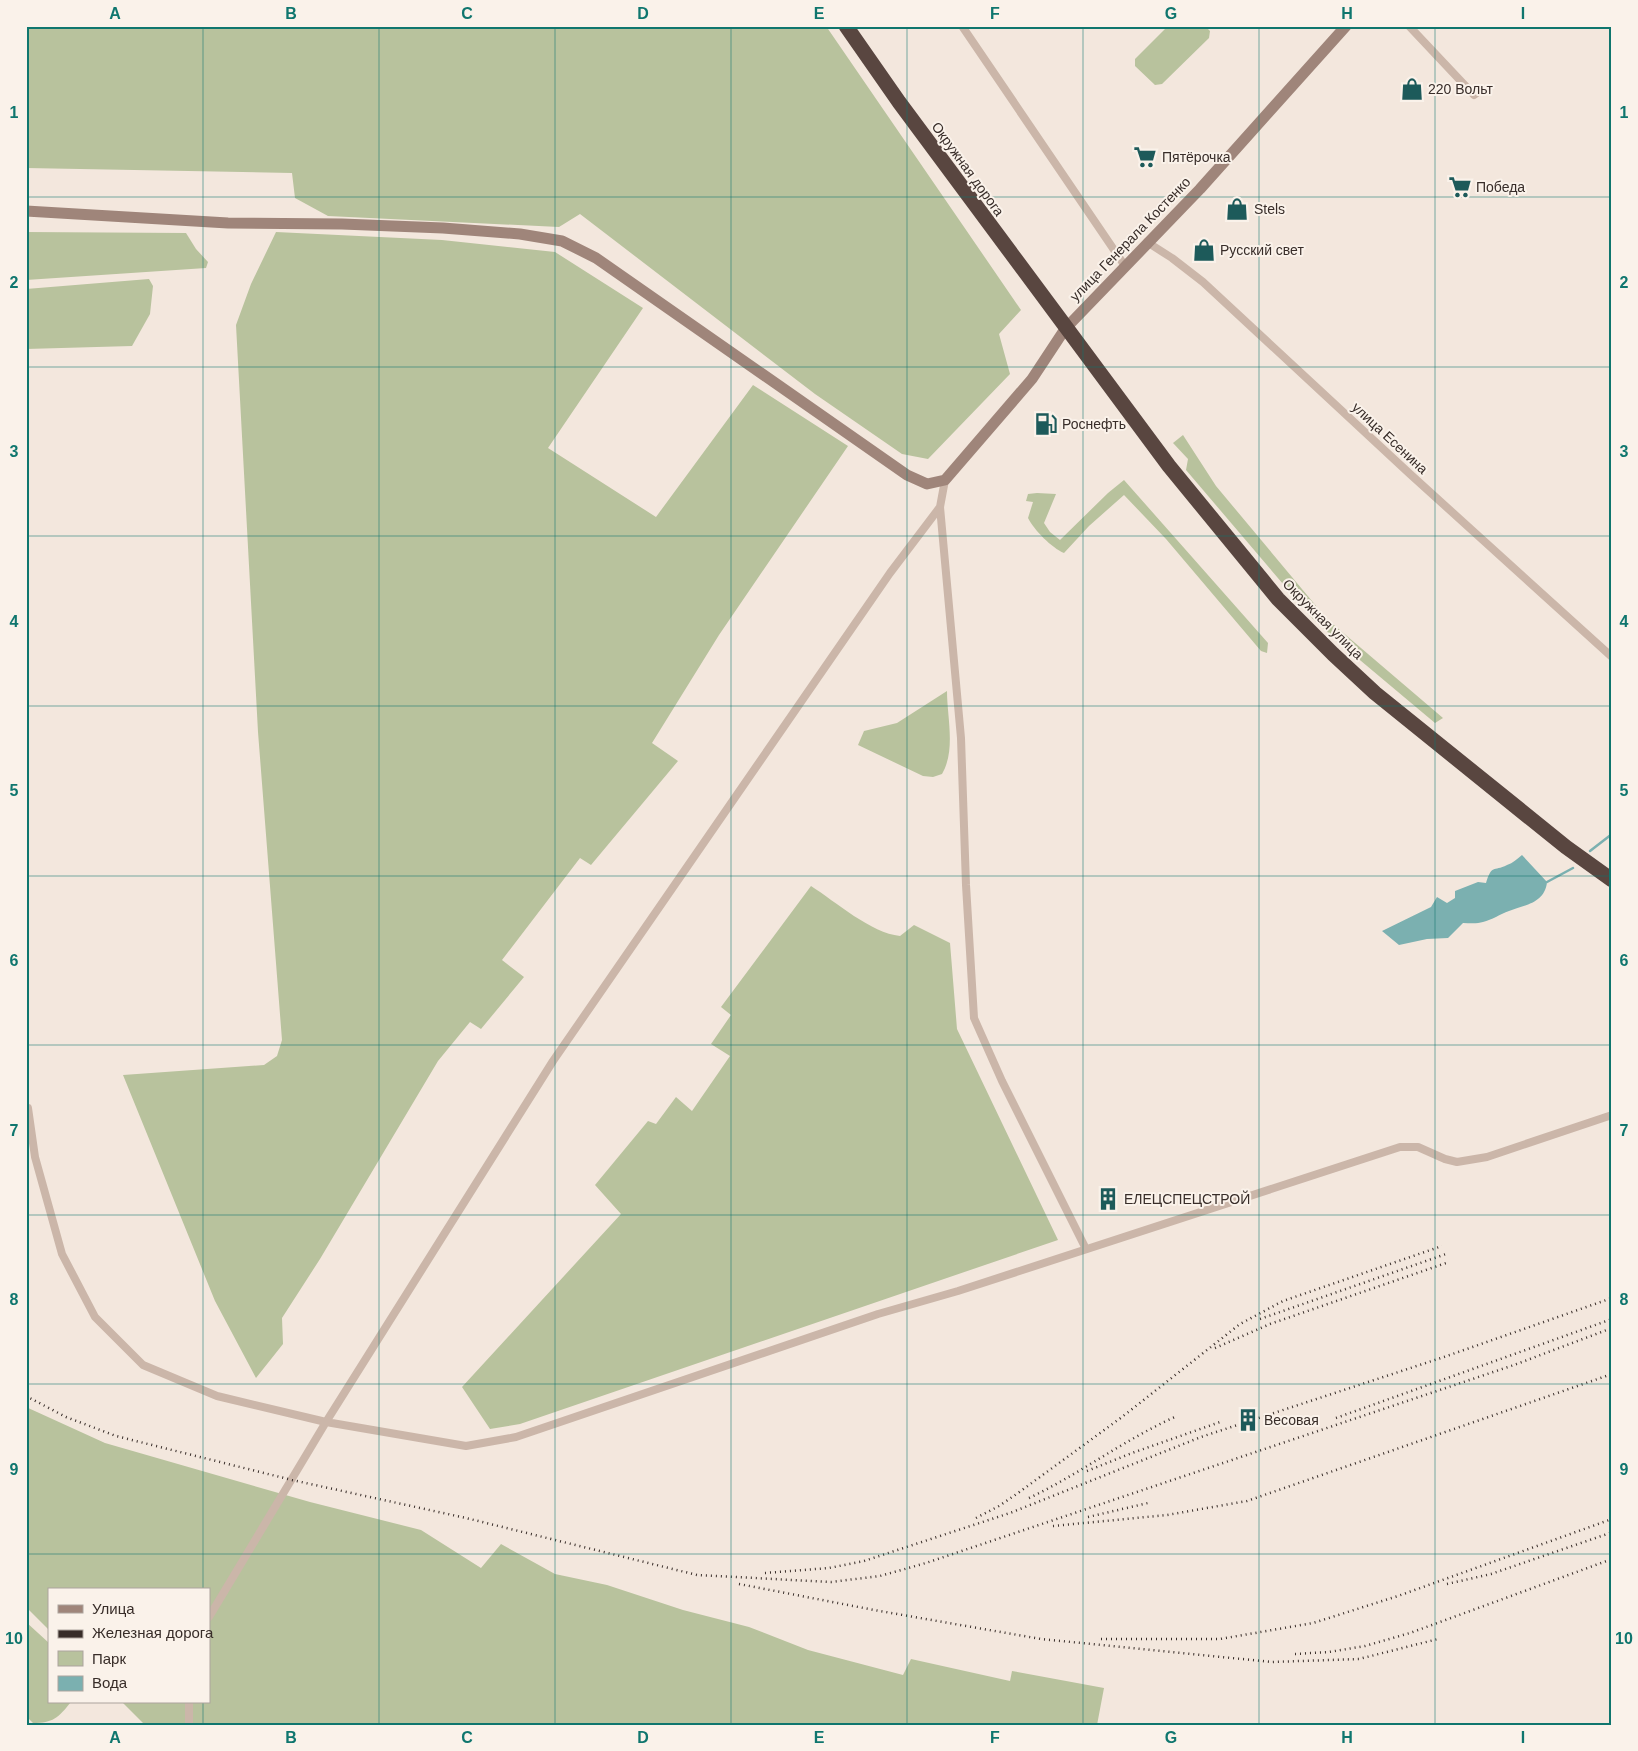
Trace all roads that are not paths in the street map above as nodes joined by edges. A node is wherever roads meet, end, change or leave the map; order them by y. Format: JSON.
{"nodes":[{"id":1,"x":846,"y":26,"type":"edge"},
{"id":2,"x":962,"y":26,"type":"edge"},
{"id":3,"x":1346,"y":26,"type":"edge"},
{"id":4,"x":1409,"y":26,"type":"edge"},
{"id":5,"x":1481,"y":90,"type":"dead end"},
{"id":6,"x":26,"y":211,"type":"edge"},
{"id":7,"x":1147,"y":242,"type":"junction"},
{"id":8,"x":1125,"y":266,"type":"junction"},
{"id":9,"x":1066,"y":329,"type":"junction"},
{"id":10,"x":945,"y":480,"type":"junction"},
{"id":11,"x":940,"y":507,"type":"junction"},
{"id":12,"x":1612,"y":656,"type":"edge"},
{"id":13,"x":1612,"y":880,"type":"edge"},
{"id":14,"x":28,"y":1108,"type":"dead end"},
{"id":15,"x":1612,"y":1115,"type":"edge"},
{"id":16,"x":1086,"y":1249,"type":"junction"},
{"id":17,"x":326,"y":1422,"type":"junction"},
{"id":18,"x":210,"y":1615,"type":"edge"},
{"id":19,"x":188,"y":1704,"type":"edge"},
{"id":20,"x":188,"y":1725,"type":"edge"}],
"edges":[{"from":1,"to":9,"type":"highway","name":"Окружная дорога"},
{"from":2,"to":8,"type":"street"},
{"from":3,"to":7,"type":"street","name":"улица Генерала Костенко"},
{"from":4,"to":5,"type":"street"},
{"from":6,"to":10,"type":"street"},
{"from":7,"to":8,"type":"street","name":"улица Генерала Костенко"},
{"from":7,"to":12,"type":"street","name":"улица Есенина"},
{"from":8,"to":9,"type":"street","name":"улица Генерала Костенко"},
{"from":9,"to":10,"type":"street","name":"улица Генерала Костенко"},
{"from":9,"to":13,"type":"highway","name":"Окружная улица"},
{"from":10,"to":11,"type":"street"},
{"from":11,"to":16,"type":"street"},
{"from":11,"to":17,"type":"street"},
{"from":14,"to":17,"type":"street"},
{"from":15,"to":16,"type":"street"},
{"from":16,"to":17,"type":"street"},
{"from":17,"to":18,"type":"street"},
{"from":19,"to":20,"type":"street"}]}
